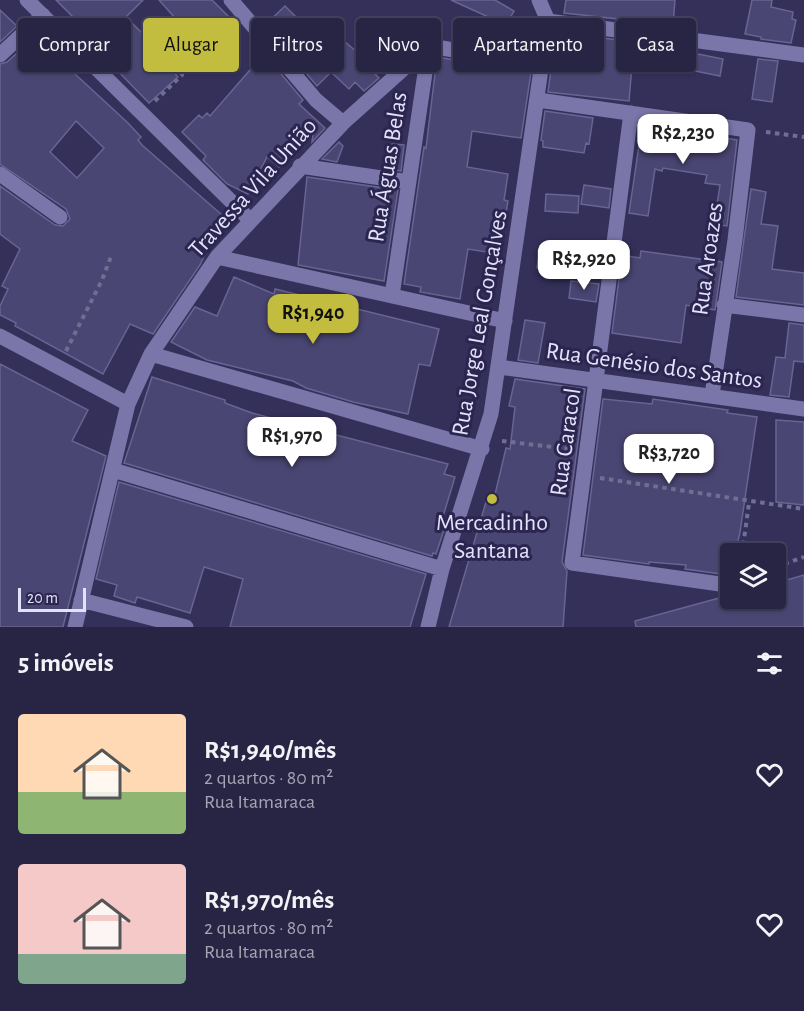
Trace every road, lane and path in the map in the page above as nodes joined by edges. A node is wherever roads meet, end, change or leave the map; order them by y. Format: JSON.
{"nodes":[{"id":1,"x":27,"y":0,"type":"edge"},
{"id":2,"x":539,"y":0,"type":"edge"},
{"id":3,"x":235,"y":6,"type":"edge"},
{"id":4,"x":43,"y":15,"type":"junction"},
{"id":5,"x":547,"y":18,"type":"edge"},
{"id":6,"x":604,"y":28,"type":"edge"},
{"id":7,"x":0,"y":55,"type":"edge"},
{"id":8,"x":804,"y":55,"type":"edge"},
{"id":9,"x":400,"y":72,"type":"edge"},
{"id":10,"x":425,"y":72,"type":"edge"},
{"id":11,"x":542,"y":72,"type":"edge"},
{"id":12,"x":538,"y":100,"type":"junction"},
{"id":13,"x":142,"y":112,"type":"junction"},
{"id":14,"x":631,"y":113,"type":"junction"},
{"id":15,"x":343,"y":123,"type":"junction"},
{"id":16,"x":748,"y":130,"type":"junction"},
{"id":17,"x":804,"y":137,"type":"edge"},
{"id":18,"x":300,"y":166,"type":"junction"},
{"id":19,"x":0,"y":174,"type":"edge"},
{"id":20,"x":410,"y":182,"type":"junction"},
{"id":21,"x":60,"y":218,"type":"dead end"},
{"id":22,"x":250,"y":220,"type":"junction"},
{"id":23,"x":112,"y":254,"type":"dead end"},
{"id":24,"x":217,"y":257,"type":"junction"},
{"id":25,"x":392,"y":296,"type":"junction"},
{"id":26,"x":724,"y":305,"type":"junction"},
{"id":27,"x":804,"y":315,"type":"edge"},
{"id":28,"x":505,"y":321,"type":"junction"},
{"id":29,"x":0,"y":336,"type":"edge"},
{"id":30,"x":151,"y":354,"type":"junction"},
{"id":31,"x":58,"y":364,"type":"junction"},
{"id":32,"x":499,"y":367,"type":"junction"},
{"id":33,"x":597,"y":382,"type":"junction"},
{"id":34,"x":712,"y":395,"type":"junction"},
{"id":35,"x":128,"y":404,"type":"junction"},
{"id":36,"x":804,"y":409,"type":"edge"},
{"id":37,"x":483,"y":444,"type":"junction"},
{"id":38,"x":588,"y":452,"type":"junction"},
{"id":39,"x":113,"y":470,"type":"junction"},
{"id":40,"x":584,"y":476,"type":"junction"},
{"id":41,"x":748,"y":503,"type":"junction"},
{"id":42,"x":804,"y":509,"type":"edge"},
{"id":43,"x":743,"y":543,"type":"edge"},
{"id":44,"x":804,"y":557,"type":"edge"},
{"id":45,"x":786,"y":563,"type":"edge"},
{"id":46,"x":442,"y":569,"type":"junction"},
{"id":47,"x":720,"y":584,"type":"dead end"},
{"id":48,"x":81,"y":600,"type":"junction"},
{"id":49,"x":75,"y":627,"type":"edge"},
{"id":50,"x":186,"y":627,"type":"edge"},
{"id":51,"x":428,"y":627,"type":"edge"}],
"edges":[{"from":1,"to":4,"type":"street"},
{"from":2,"to":5,"type":"street"},
{"from":3,"to":13,"type":"path"},
{"from":3,"to":15,"type":"street"},
{"from":4,"to":7,"type":"street"},
{"from":4,"to":13,"type":"street"},
{"from":6,"to":8,"type":"street"},
{"from":9,"to":15,"type":"street","name":"Travessa Vila União"},
{"from":10,"to":20,"type":"street","name":"Rua Águas Belas"},
{"from":11,"to":12,"type":"street","name":"Rua Jorge Leal Gonçalves"},
{"from":12,"to":14,"type":"street"},
{"from":12,"to":28,"type":"street","name":"Rua Jorge Leal Gonçalves"},
{"from":13,"to":22,"type":"street"},
{"from":14,"to":16,"type":"street"},
{"from":14,"to":33,"type":"street","name":"Rua Caracol"},
{"from":15,"to":18,"type":"street","name":"Travessa Vila União"},
{"from":16,"to":17,"type":"path"},
{"from":16,"to":26,"type":"street","name":"Rua Aroazes"},
{"from":18,"to":20,"type":"street"},
{"from":18,"to":22,"type":"street","name":"Travessa Vila União"},
{"from":19,"to":21,"type":"street"},
{"from":20,"to":25,"type":"street","name":"Rua Águas Belas"},
{"from":22,"to":24,"type":"street","name":"Travessa Vila União"},
{"from":23,"to":31,"type":"path"},
{"from":24,"to":25,"type":"street"},
{"from":24,"to":30,"type":"street","name":"Travessa Vila União"},
{"from":25,"to":28,"type":"street"},
{"from":26,"to":27,"type":"street"},
{"from":26,"to":34,"type":"street","name":"Rua Aroazes"},
{"from":28,"to":32,"type":"street","name":"Rua Jorge Leal Gonçalves"},
{"from":29,"to":31,"type":"street"},
{"from":30,"to":35,"type":"street","name":"Travessa Vila União"},
{"from":30,"to":37,"type":"street"},
{"from":31,"to":35,"type":"street"},
{"from":32,"to":33,"type":"street","name":"Rua Genésio dos Santos"},
{"from":32,"to":37,"type":"street","name":"Rua Jorge Leal Gonçalves"},
{"from":33,"to":34,"type":"street","name":"Rua Genésio dos Santos"},
{"from":33,"to":38,"type":"street","name":"Rua Caracol"},
{"from":34,"to":36,"type":"street","name":"Rua Genésio dos Santos"},
{"from":35,"to":39,"type":"street","name":"Travessa Vila União"},
{"from":37,"to":38,"type":"path"},
{"from":37,"to":46,"type":"street","name":"Rua Jorge Leal Gonçalves"},
{"from":38,"to":40,"type":"street","name":"Rua Caracol"},
{"from":39,"to":46,"type":"street"},
{"from":39,"to":48,"type":"street","name":"Travessa Vila União"},
{"from":40,"to":41,"type":"path"},
{"from":40,"to":47,"type":"street","name":"Rua Caracol"},
{"from":41,"to":42,"type":"path"},
{"from":41,"to":43,"type":"path"},
{"from":44,"to":45,"type":"path"},
{"from":46,"to":51,"type":"street","name":"Rua Jorge Leal Gonçalves"},
{"from":48,"to":49,"type":"street","name":"Travessa Vila União"},
{"from":48,"to":50,"type":"street"}]}
